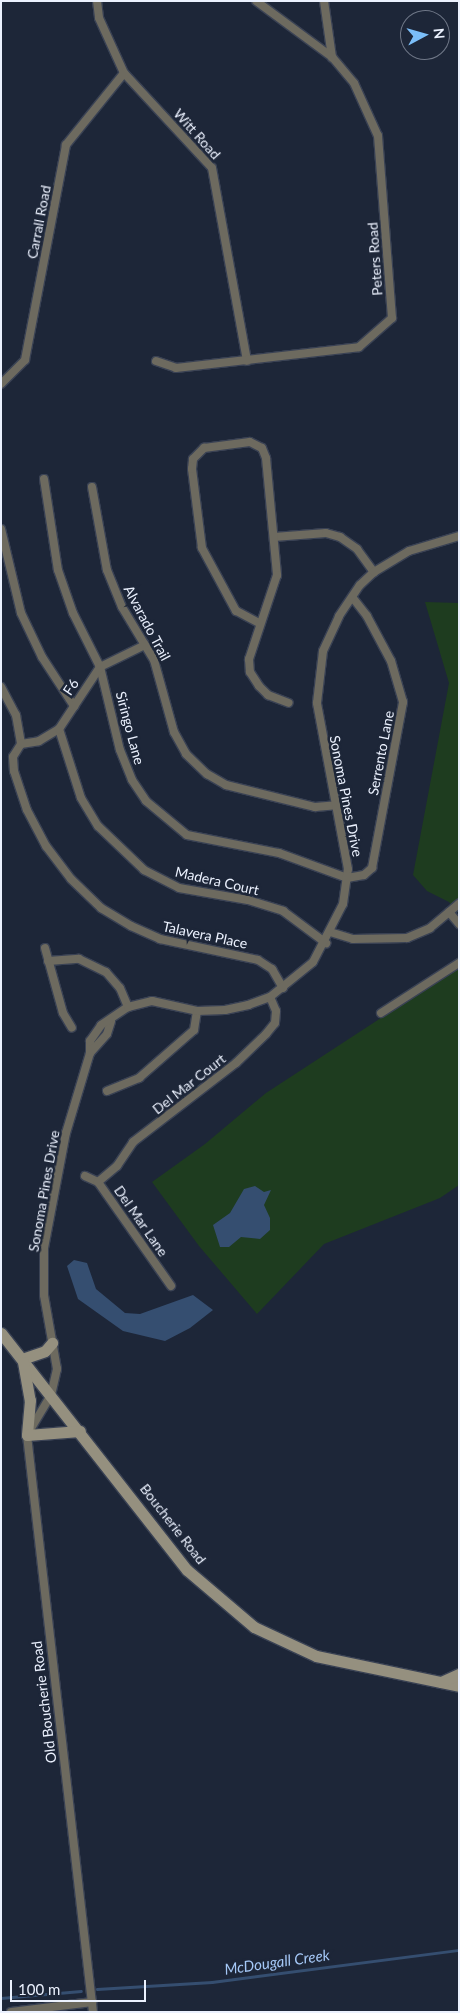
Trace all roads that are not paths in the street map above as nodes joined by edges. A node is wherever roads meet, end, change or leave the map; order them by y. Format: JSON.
{"nodes":[{"id":1,"x":97,"y":1,"type":"edge"},
{"id":2,"x":256,"y":1,"type":"edge"},
{"id":3,"x":324,"y":1,"type":"edge"},
{"id":4,"x":332,"y":57,"type":"junction"},
{"id":5,"x":124,"y":73,"type":"junction"},
{"id":6,"x":247,"y":360,"type":"junction"},
{"id":7,"x":156,"y":361,"type":"dead end"},
{"id":8,"x":1,"y":384,"type":"edge"},
{"id":9,"x":44,"y":479,"type":"dead end"},
{"id":10,"x":92,"y":487,"type":"dead end"},
{"id":11,"x":1,"y":530,"type":"edge"},
{"id":12,"x":459,"y":536,"type":"edge"},
{"id":13,"x":274,"y":537,"type":"junction"},
{"id":14,"x":374,"y":572,"type":"junction"},
{"id":15,"x":352,"y":597,"type":"junction"},
{"id":16,"x":259,"y":622,"type":"junction"},
{"id":17,"x":145,"y":645,"type":"junction"},
{"id":18,"x":100,"y":667,"type":"junction"},
{"id":19,"x":1,"y":687,"type":"edge"},
{"id":20,"x":289,"y":703,"type":"dead end"},
{"id":21,"x":74,"y":706,"type":"junction"},
{"id":22,"x":60,"y":729,"type":"junction"},
{"id":23,"x":21,"y":744,"type":"junction"},
{"id":24,"x":336,"y":805,"type":"junction"},
{"id":25,"x":347,"y":878,"type":"junction"},
{"id":26,"x":459,"y":904,"type":"edge"},
{"id":27,"x":449,"y":912,"type":"junction"},
{"id":28,"x":459,"y":924,"type":"edge"},
{"id":29,"x":330,"y":932,"type":"junction"},
{"id":30,"x":326,"y":943,"type":"junction"},
{"id":31,"x":45,"y":948,"type":"dead end"},
{"id":32,"x":48,"y":961,"type":"junction"},
{"id":33,"x":459,"y":963,"type":"edge"},
{"id":34,"x":283,"y":988,"type":"junction"},
{"id":35,"x":270,"y":997,"type":"junction"},
{"id":36,"x":128,"y":1007,"type":"junction"},
{"id":37,"x":197,"y":1011,"type":"junction"},
{"id":38,"x":381,"y":1013,"type":"dead end"},
{"id":39,"x":72,"y":1028,"type":"dead end"},
{"id":40,"x":107,"y":1092,"type":"dead end"},
{"id":41,"x":85,"y":1176,"type":"dead end"},
{"id":42,"x":98,"y":1182,"type":"junction"},
{"id":43,"x":171,"y":1286,"type":"dead end"},
{"id":44,"x":1,"y":1332,"type":"edge"},
{"id":45,"x":52,"y":1343,"type":"junction"},
{"id":46,"x":22,"y":1359,"type":"junction"},
{"id":47,"x":51,"y":1395,"type":"junction"},
{"id":48,"x":80,"y":1431,"type":"junction"},
{"id":49,"x":27,"y":1435,"type":"junction"},
{"id":50,"x":459,"y":1674,"type":"edge"},
{"id":51,"x":441,"y":1682,"type":"junction"},
{"id":52,"x":459,"y":1686,"type":"edge"},
{"id":53,"x":92,"y":2002,"type":"junction"},
{"id":54,"x":11,"y":2012,"type":"edge"},
{"id":55,"x":93,"y":2012,"type":"edge"}],
"edges":[{"from":1,"to":5,"type":"street","name":"Witt Road"},
{"from":2,"to":4,"type":"street","name":"Peters Road"},
{"from":3,"to":4,"type":"street"},
{"from":4,"to":6,"type":"street","name":"Peters Road"},
{"from":5,"to":6,"type":"street","name":"Witt Road"},
{"from":5,"to":8,"type":"street","name":"Carrall Road"},
{"from":6,"to":7,"type":"street","name":"Peters Road"},
{"from":9,"to":18,"type":"street","name":"Siringo Lane"},
{"from":10,"to":17,"type":"street","name":"Alvarado Trail"},
{"from":11,"to":21,"type":"street"},
{"from":12,"to":14,"type":"street","name":"Sonoma Pines Drive"},
{"from":13,"to":14,"type":"street"},
{"from":13,"to":16,"type":"street"},
{"from":13,"to":16,"type":"street"},
{"from":14,"to":15,"type":"street","name":"Sonoma Pines Drive"},
{"from":15,"to":24,"type":"street","name":"Sonoma Pines Drive"},
{"from":15,"to":25,"type":"street","name":"Serrento Lane"},
{"from":16,"to":20,"type":"street"},
{"from":17,"to":18,"type":"street"},
{"from":17,"to":24,"type":"street","name":"Alvarado Trail"},
{"from":18,"to":21,"type":"street","name":"F6"},
{"from":18,"to":25,"type":"street","name":"Siringo Lane"},
{"from":19,"to":23,"type":"street","name":"Talavera Place"},
{"from":21,"to":22,"type":"street","name":"F6"},
{"from":22,"to":23,"type":"street","name":"F6"},
{"from":22,"to":30,"type":"street","name":"Madera Court"},
{"from":23,"to":34,"type":"street","name":"Talavera Place"},
{"from":24,"to":25,"type":"street","name":"Sonoma Pines Drive"},
{"from":25,"to":29,"type":"street","name":"Sonoma Pines Drive"},
{"from":26,"to":27,"type":"street"},
{"from":27,"to":28,"type":"street"},
{"from":27,"to":29,"type":"street"},
{"from":29,"to":30,"type":"street","name":"Sonoma Pines Drive"},
{"from":30,"to":34,"type":"street","name":"Sonoma Pines Drive"},
{"from":31,"to":32,"type":"street"},
{"from":32,"to":36,"type":"street"},
{"from":32,"to":39,"type":"street"},
{"from":33,"to":38,"type":"street"},
{"from":34,"to":35,"type":"street","name":"Sonoma Pines Drive"},
{"from":35,"to":37,"type":"street","name":"Sonoma Pines Drive"},
{"from":35,"to":42,"type":"street","name":"Del Mar Court"},
{"from":36,"to":37,"type":"street","name":"Sonoma Pines Drive"},
{"from":36,"to":45,"type":"street","name":"Sonoma Pines Drive"},
{"from":37,"to":40,"type":"street"},
{"from":41,"to":42,"type":"street","name":"Del Mar Lane"},
{"from":42,"to":43,"type":"street","name":"Del Mar Lane"},
{"from":44,"to":46,"type":"main road","name":"Boucherie Road"},
{"from":45,"to":46,"type":"main road"},
{"from":45,"to":47,"type":"street","name":"Sonoma Pines Drive"},
{"from":46,"to":47,"type":"main road","name":"Boucherie Road"},
{"from":46,"to":49,"type":"main road"},
{"from":47,"to":48,"type":"main road","name":"Boucherie Road"},
{"from":47,"to":49,"type":"street"},
{"from":48,"to":49,"type":"main road"},
{"from":48,"to":51,"type":"main road","name":"Boucherie Road"},
{"from":49,"to":53,"type":"street","name":"Old Boucherie Road"},
{"from":50,"to":51,"type":"main road"},
{"from":51,"to":52,"type":"main road","name":"Boucherie Road"},
{"from":53,"to":54,"type":"street"},
{"from":53,"to":55,"type":"street","name":"Old Boucherie Road"}]}
